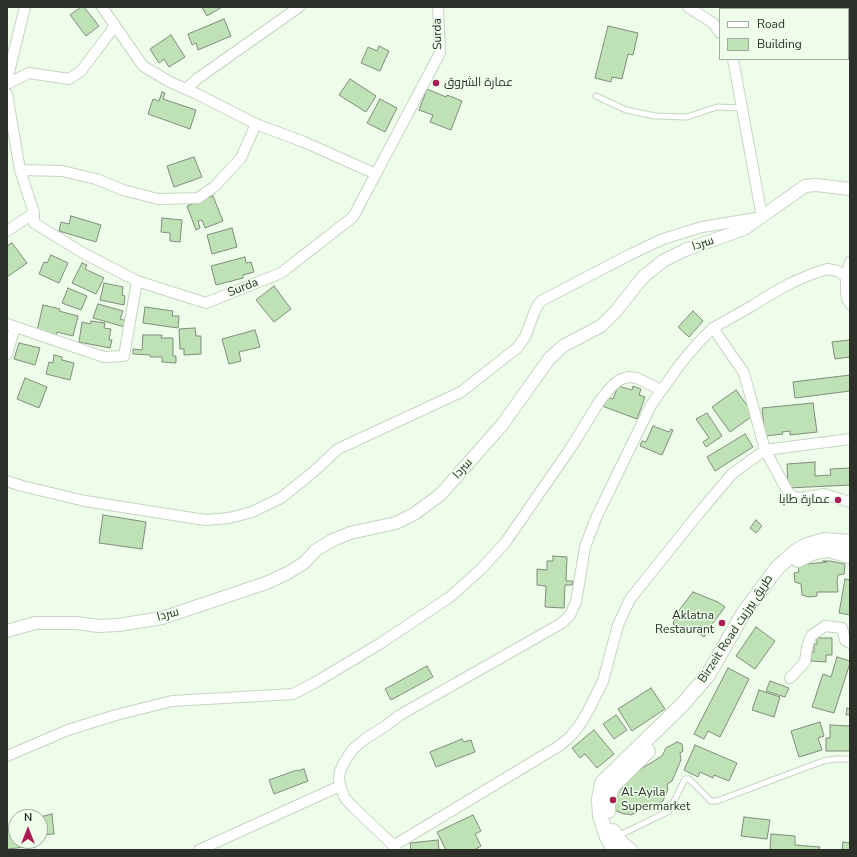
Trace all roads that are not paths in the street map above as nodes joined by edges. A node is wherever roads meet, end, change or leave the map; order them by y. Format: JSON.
{"nodes":[{"id":1,"x":25,"y":7,"type":"edge"},
{"id":2,"x":102,"y":7,"type":"edge"},
{"id":3,"x":299,"y":7,"type":"edge"},
{"id":4,"x":438,"y":7,"type":"edge"},
{"id":5,"x":688,"y":7,"type":"edge"},
{"id":6,"x":116,"y":26,"type":"junction"},
{"id":7,"x":719,"y":32,"type":"edge"},
{"id":8,"x":733,"y":60,"type":"edge"},
{"id":9,"x":7,"y":80,"type":"edge"},
{"id":10,"x":7,"y":84,"type":"edge"},
{"id":11,"x":186,"y":89,"type":"junction"},
{"id":12,"x":7,"y":94,"type":"edge"},
{"id":13,"x":596,"y":96,"type":"dead end"},
{"id":14,"x":741,"y":108,"type":"junction"},
{"id":15,"x":256,"y":124,"type":"junction"},
{"id":16,"x":20,"y":170,"type":"junction"},
{"id":17,"x":376,"y":174,"type":"junction"},
{"id":18,"x":850,"y":189,"type":"edge"},
{"id":19,"x":34,"y":213,"type":"junction"},
{"id":20,"x":762,"y":217,"type":"junction"},
{"id":21,"x":7,"y":231,"type":"edge"},
{"id":22,"x":850,"y":262,"type":"edge"},
{"id":23,"x":846,"y":277,"type":"junction"},
{"id":24,"x":138,"y":281,"type":"junction"},
{"id":25,"x":850,"y":304,"type":"edge"},
{"id":26,"x":11,"y":325,"type":"edge"},
{"id":27,"x":714,"y":328,"type":"junction"},
{"id":28,"x":7,"y":354,"type":"edge"},
{"id":29,"x":661,"y":390,"type":"junction"},
{"id":30,"x":850,"y":439,"type":"edge"},
{"id":31,"x":765,"y":450,"type":"junction"},
{"id":32,"x":7,"y":481,"type":"edge"},
{"id":33,"x":850,"y":502,"type":"edge"},
{"id":34,"x":850,"y":542,"type":"edge"},
{"id":35,"x":850,"y":556,"type":"edge"},
{"id":36,"x":746,"y":616,"type":"junction"},
{"id":37,"x":7,"y":631,"type":"edge"},
{"id":38,"x":850,"y":643,"type":"edge"},
{"id":39,"x":790,"y":678,"type":"dead end"},
{"id":40,"x":7,"y":756,"type":"edge"},
{"id":41,"x":850,"y":759,"type":"edge"},
{"id":42,"x":340,"y":786,"type":"junction"},
{"id":43,"x":622,"y":847,"type":"edge"},
{"id":44,"x":394,"y":848,"type":"edge"},
{"id":45,"x":199,"y":850,"type":"edge"}],
"edges":[{"from":1,"to":9,"type":"street"},
{"from":2,"to":6,"type":"street"},
{"from":3,"to":11,"type":"street"},
{"from":4,"to":17,"type":"street","name":"Surda"},
{"from":5,"to":7,"type":"street"},
{"from":6,"to":10,"type":"street"},
{"from":6,"to":11,"type":"street"},
{"from":8,"to":14,"type":"street"},
{"from":11,"to":15,"type":"street"},
{"from":12,"to":16,"type":"street","name":"Surda"},
{"from":13,"to":14,"type":"lane"},
{"from":14,"to":20,"type":"street"},
{"from":15,"to":16,"type":"street"},
{"from":15,"to":17,"type":"street"},
{"from":16,"to":19,"type":"street","name":"Surda"},
{"from":17,"to":24,"type":"street","name":"Surda"},
{"from":18,"to":20,"type":"street","name":"سردا"},
{"from":19,"to":21,"type":"street"},
{"from":19,"to":24,"type":"street","name":"Surda"},
{"from":20,"to":32,"type":"street"},
{"from":20,"to":37,"type":"street","name":"سردا"},
{"from":22,"to":23,"type":"street"},
{"from":23,"to":25,"type":"street"},
{"from":23,"to":27,"type":"street"},
{"from":24,"to":26,"type":"street"},
{"from":26,"to":28,"type":"street"},
{"from":27,"to":29,"type":"street"},
{"from":27,"to":31,"type":"street"},
{"from":29,"to":40,"type":"street"},
{"from":29,"to":42,"type":"street"},
{"from":30,"to":31,"type":"street"},
{"from":31,"to":33,"type":"street"},
{"from":31,"to":44,"type":"street"},
{"from":34,"to":36,"type":"main road","name":"Birzeit Road طريق بيرزيت"},
{"from":35,"to":36,"type":"main road"},
{"from":36,"to":43,"type":"main road"},
{"from":38,"to":39,"type":"street"},
{"from":41,"to":43,"type":"lane"},
{"from":42,"to":44,"type":"street"},
{"from":42,"to":45,"type":"street"}]}
